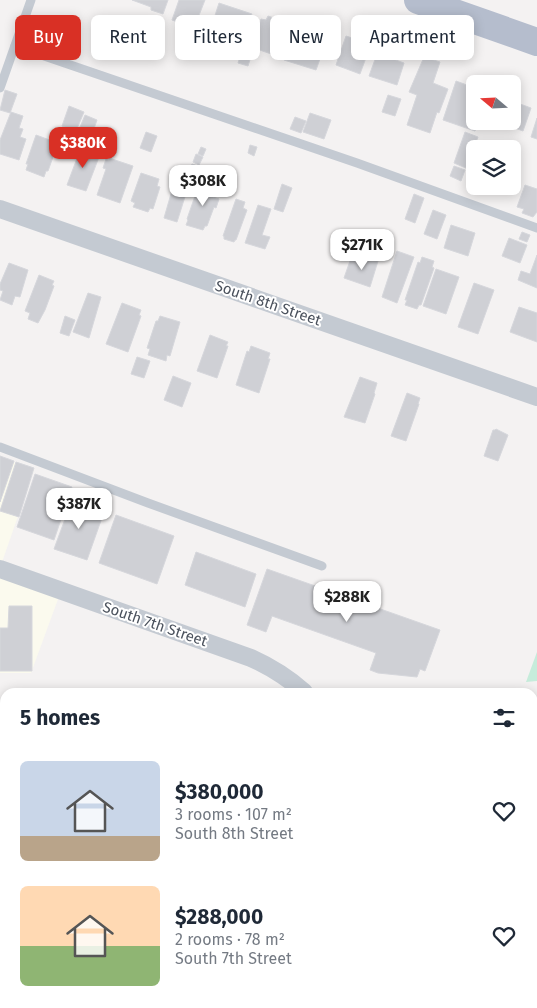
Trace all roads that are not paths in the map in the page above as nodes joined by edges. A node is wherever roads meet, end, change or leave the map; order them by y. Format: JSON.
{"nodes":[{"id":1,"x":31,"y":0,"type":"edge"},
{"id":2,"x":418,"y":0,"type":"edge"},
{"id":3,"x":26,"y":15,"type":"edge"},
{"id":4,"x":537,"y":42,"type":"edge"},
{"id":5,"x":15,"y":46,"type":"edge"},
{"id":6,"x":56,"y":60,"type":"edge"},
{"id":7,"x":0,"y":88,"type":"edge"},
{"id":8,"x":0,"y":209,"type":"edge"},
{"id":9,"x":537,"y":228,"type":"edge"},
{"id":10,"x":537,"y":397,"type":"edge"},
{"id":11,"x":0,"y":447,"type":"edge"},
{"id":12,"x":322,"y":566,"type":"dead end"},
{"id":13,"x":0,"y":569,"type":"edge"},
{"id":14,"x":299,"y":688,"type":"edge"}],
"edges":[{"from":1,"to":3,"type":"lane"},
{"from":2,"to":4,"type":"main road"},
{"from":5,"to":7,"type":"lane"},
{"from":6,"to":9,"type":"lane"},
{"from":8,"to":10,"type":"street","name":"South 8th Street"},
{"from":11,"to":12,"type":"lane"},
{"from":13,"to":14,"type":"street","name":"South 7th Street"}]}
